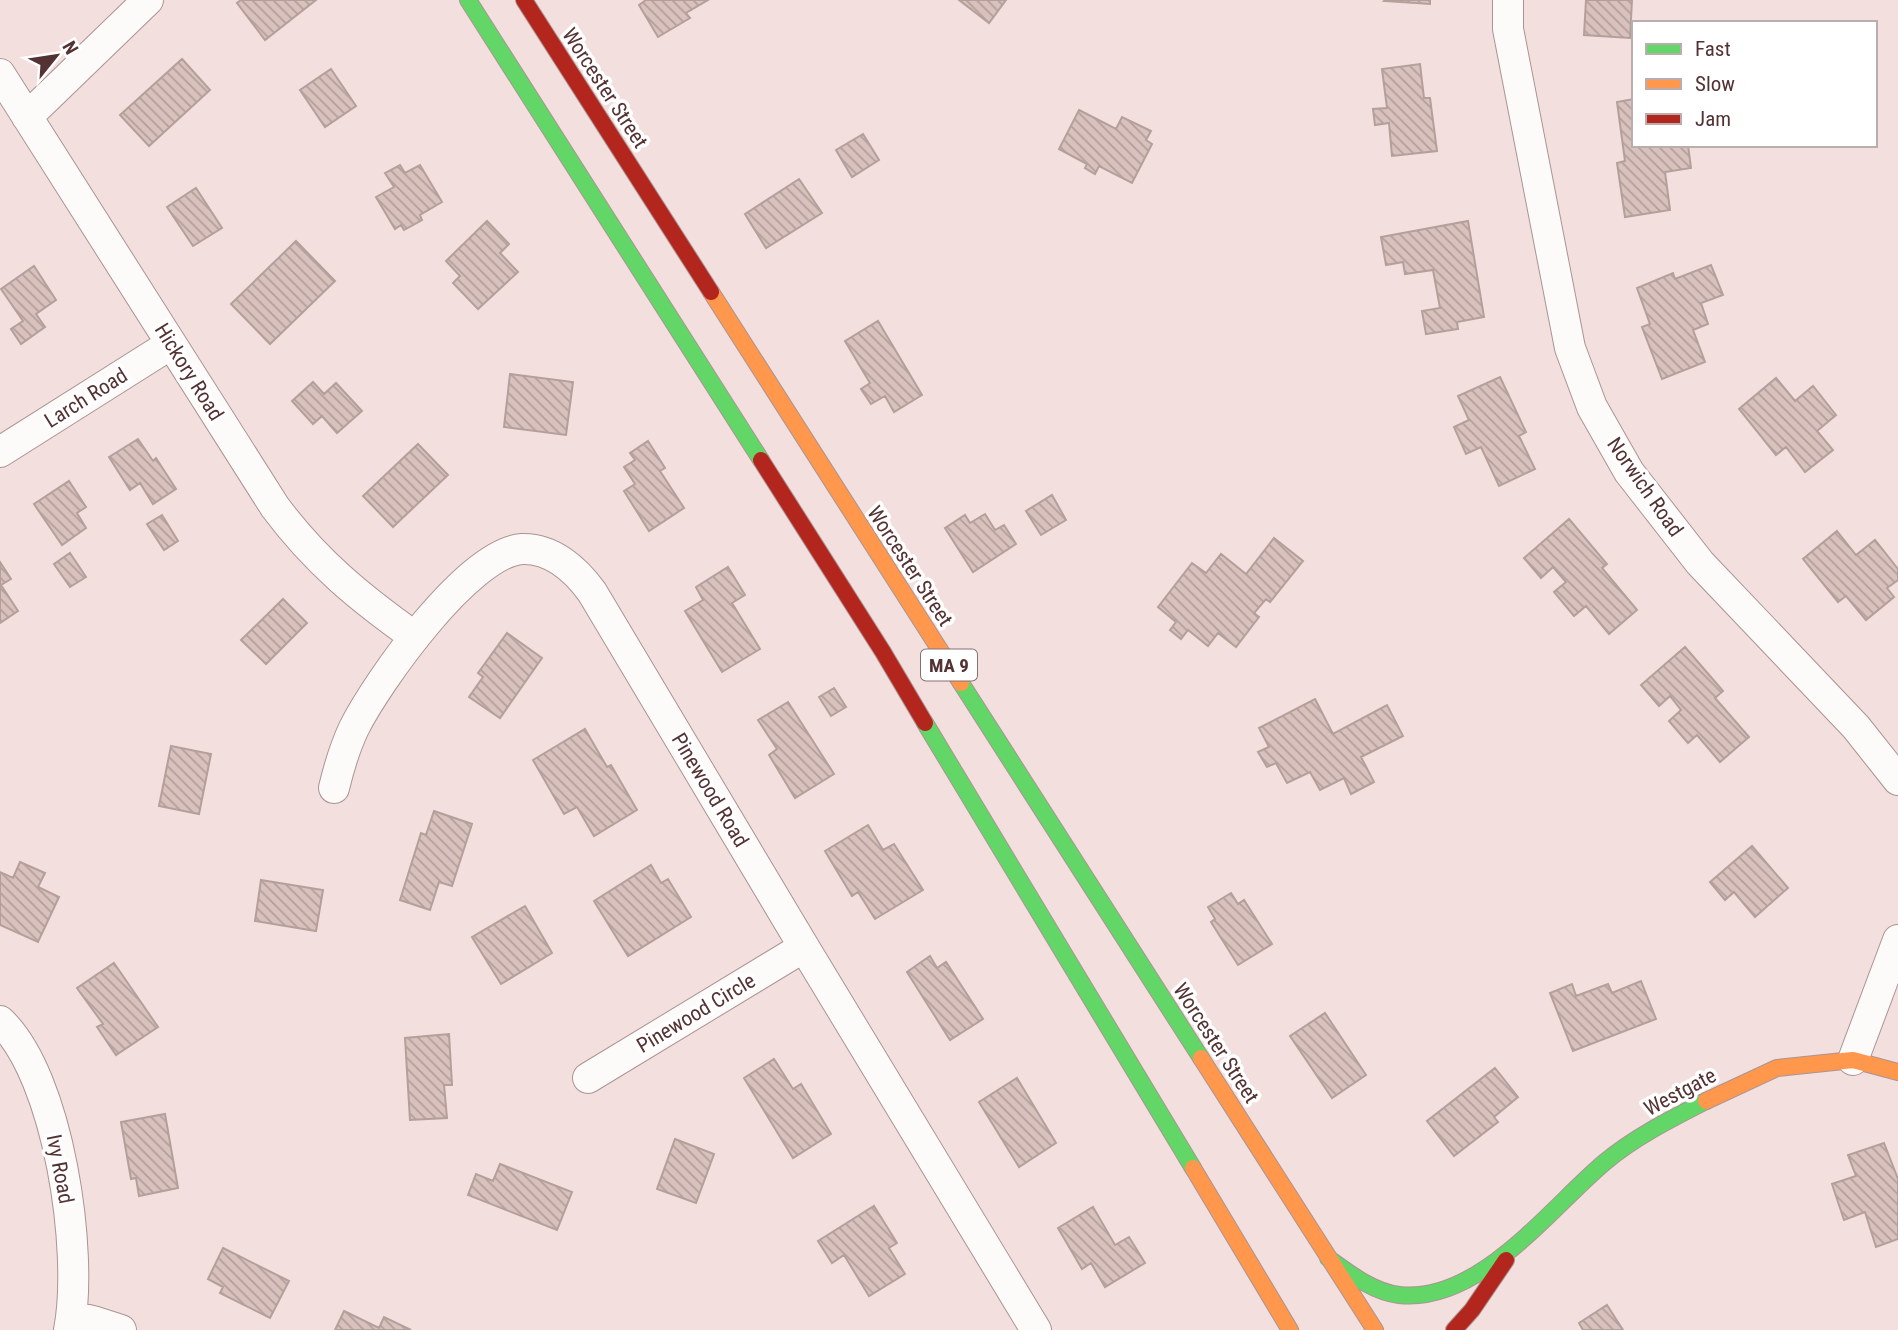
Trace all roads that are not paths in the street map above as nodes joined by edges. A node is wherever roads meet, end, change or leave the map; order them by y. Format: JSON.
{"nodes":[{"id":1,"x":148,"y":0,"type":"edge"},
{"id":2,"x":468,"y":0,"type":"edge"},
{"id":3,"x":524,"y":0,"type":"edge"},
{"id":4,"x":1508,"y":0,"type":"edge"},
{"id":5,"x":0,"y":74,"type":"edge"},
{"id":6,"x":27,"y":117,"type":"junction"},
{"id":7,"x":171,"y":344,"type":"junction"},
{"id":8,"x":0,"y":452,"type":"edge"},
{"id":9,"x":415,"y":637,"type":"junction"},
{"id":10,"x":1898,"y":780,"type":"edge"},
{"id":11,"x":334,"y":789,"type":"dead end"},
{"id":12,"x":1898,"y":940,"type":"edge"},
{"id":13,"x":804,"y":947,"type":"junction"},
{"id":14,"x":0,"y":1021,"type":"edge"},
{"id":15,"x":1853,"y":1060,"type":"junction"},
{"id":16,"x":1898,"y":1072,"type":"edge"},
{"id":17,"x":588,"y":1078,"type":"dead end"},
{"id":18,"x":1517,"y":1244,"type":"junction"},
{"id":19,"x":1328,"y":1258,"type":"junction"},
{"id":20,"x":1251,"y":1265,"type":"junction"},
{"id":21,"x":71,"y":1323,"type":"edge"},
{"id":22,"x":1306,"y":1326,"type":"dead end"},
{"id":23,"x":121,"y":1330,"type":"edge"},
{"id":24,"x":1036,"y":1330,"type":"edge"},
{"id":25,"x":1290,"y":1330,"type":"edge"},
{"id":26,"x":1375,"y":1330,"type":"edge"},
{"id":27,"x":1454,"y":1330,"type":"edge"}],
"edges":[{"from":1,"to":6,"type":"street"},
{"from":2,"to":20,"type":"main road","number":"MA 9"},
{"from":3,"to":19,"type":"main road","name":"Worcester Street","number":"MA 9"},
{"from":4,"to":10,"type":"street","name":"Norwich Road"},
{"from":5,"to":6,"type":"street","name":"Hickory Road"},
{"from":6,"to":7,"type":"street","name":"Hickory Road"},
{"from":7,"to":8,"type":"street","name":"Larch Road"},
{"from":7,"to":9,"type":"street","name":"Hickory Road"},
{"from":9,"to":11,"type":"street","name":"Pinewood Road"},
{"from":9,"to":13,"type":"street","name":"Pinewood Road"},
{"from":12,"to":15,"type":"street"},
{"from":13,"to":17,"type":"street","name":"Pinewood Circle"},
{"from":13,"to":24,"type":"street","name":"Pinewood Road"},
{"from":14,"to":21,"type":"street","name":"Ivy Road"},
{"from":15,"to":16,"type":"main road","name":"Westgate"},
{"from":15,"to":18,"type":"main road","name":"Westgate"},
{"from":18,"to":19,"type":"main road","name":"Westgate"},
{"from":18,"to":27,"type":"main road","name":"Westgate"},
{"from":19,"to":26,"type":"main road","name":"Worcester Street","number":"MA 9"},
{"from":20,"to":22,"type":"main road"},
{"from":20,"to":25,"type":"main road","number":"MA 9"},
{"from":21,"to":23,"type":"street"}]}
